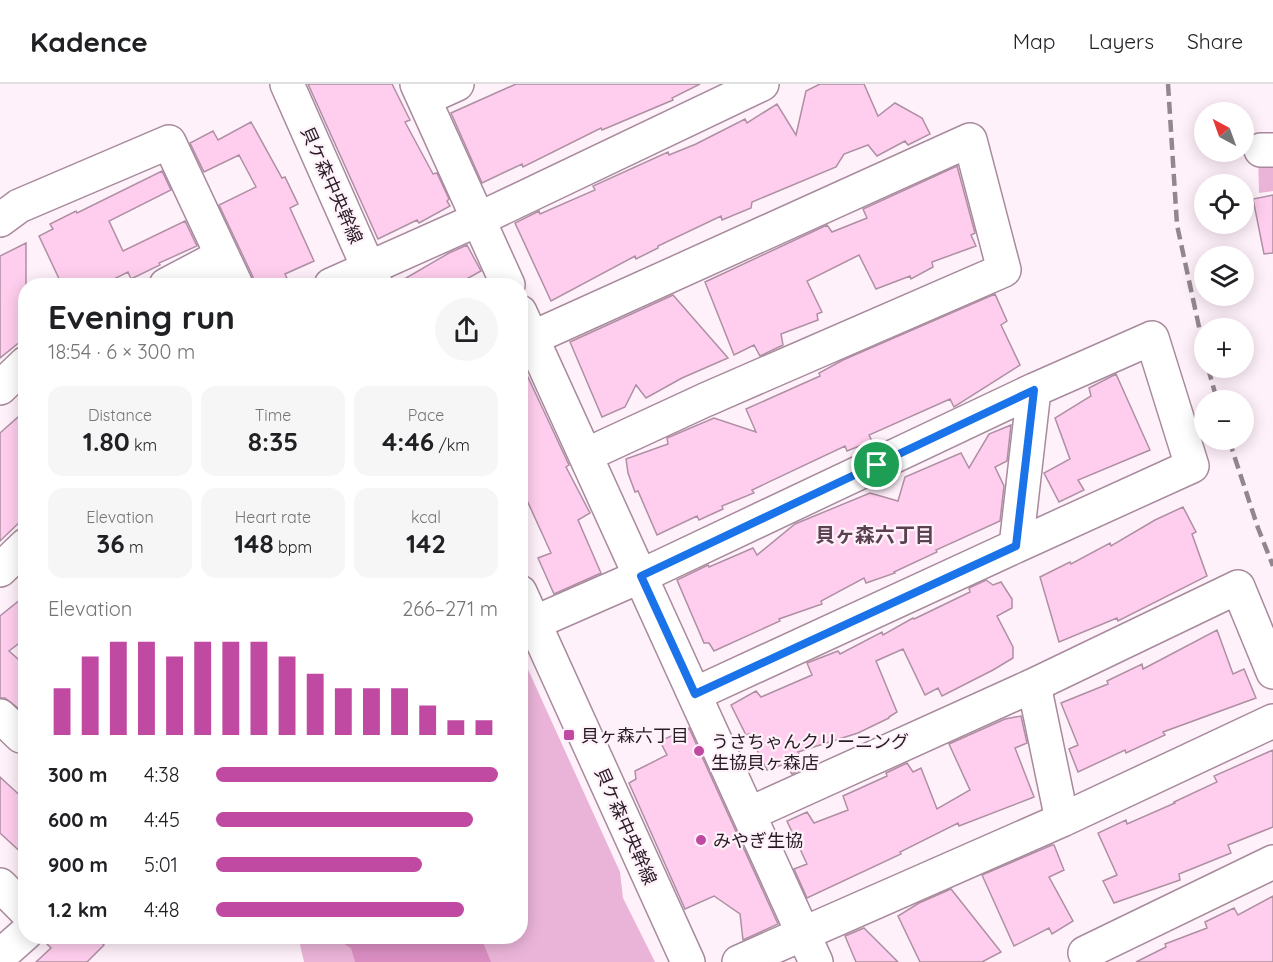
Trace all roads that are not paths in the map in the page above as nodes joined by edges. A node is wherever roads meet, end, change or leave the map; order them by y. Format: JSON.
{"nodes":[{"id":1,"x":287,"y":84,"type":"edge"},
{"id":2,"x":457,"y":84,"type":"edge"},
{"id":3,"x":762,"y":84,"type":"edge"},
{"id":4,"x":421,"y":91,"type":"edge"},
{"id":5,"x":479,"y":219,"type":"junction"},
{"id":6,"x":0,"y":220,"type":"edge"},
{"id":7,"x":221,"y":256,"type":"junction"},
{"id":8,"x":373,"y":277,"type":"edge"},
{"id":9,"x":179,"y":278,"type":"edge"},
{"id":10,"x":232,"y":278,"type":"edge"},
{"id":11,"x":505,"y":278,"type":"edge"},
{"id":12,"x":528,"y":324,"type":"edge"},
{"id":13,"x":528,"y":329,"type":"edge"},
{"id":14,"x":18,"y":371,"type":"edge"},
{"id":15,"x":0,"y":388,"type":"edge"},
{"id":16,"x":1034,"y":390,"type":"junction"},
{"id":17,"x":586,"y":455,"type":"junction"},
{"id":18,"x":1016,"y":546,"type":"junction"},
{"id":19,"x":18,"y":553,"type":"edge"},
{"id":20,"x":0,"y":570,"type":"edge"},
{"id":21,"x":641,"y":576,"type":"junction"},
{"id":22,"x":528,"y":627,"type":"edge"},
{"id":23,"x":528,"y":629,"type":"edge"},
{"id":24,"x":1273,"y":672,"type":"edge"},
{"id":25,"x":1034,"y":685,"type":"junction"},
{"id":26,"x":695,"y":694,"type":"junction"},
{"id":27,"x":0,"y":716,"type":"edge"},
{"id":28,"x":1273,"y":721,"type":"edge"},
{"id":29,"x":18,"y":733,"type":"edge"},
{"id":30,"x":749,"y":814,"type":"junction"},
{"id":31,"x":1062,"y":820,"type":"junction"},
{"id":32,"x":1273,"y":862,"type":"edge"},
{"id":33,"x":0,"y":885,"type":"edge"},
{"id":34,"x":18,"y":903,"type":"edge"},
{"id":35,"x":18,"y":940,"type":"edge"},
{"id":36,"x":810,"y":948,"type":"edge"},
{"id":37,"x":0,"y":956,"type":"edge"},
{"id":38,"x":1079,"y":959,"type":"edge"},
{"id":39,"x":688,"y":962,"type":"edge"},
{"id":40,"x":739,"y":962,"type":"edge"}],
"edges":[{"from":1,"to":8,"type":"street","name":"貝ケ森中央幹線"},
{"from":2,"to":4,"type":"street"},
{"from":3,"to":5,"type":"street"},
{"from":4,"to":5,"type":"street"},
{"from":5,"to":8,"type":"street"},
{"from":5,"to":11,"type":"street"},
{"from":6,"to":7,"type":"street"},
{"from":7,"to":9,"type":"street"},
{"from":7,"to":10,"type":"street"},
{"from":12,"to":17,"type":"street"},
{"from":13,"to":17,"type":"street"},
{"from":14,"to":15,"type":"street"},
{"from":16,"to":18,"type":"street"},
{"from":16,"to":18,"type":"street"},
{"from":16,"to":21,"type":"street"},
{"from":17,"to":21,"type":"street"},
{"from":18,"to":26,"type":"street"},
{"from":19,"to":20,"type":"street"},
{"from":21,"to":22,"type":"street"},
{"from":21,"to":26,"type":"street"},
{"from":23,"to":39,"type":"street","name":"貝ケ森中央幹線"},
{"from":24,"to":25,"type":"street"},
{"from":25,"to":30,"type":"street"},
{"from":25,"to":31,"type":"street"},
{"from":26,"to":30,"type":"street"},
{"from":27,"to":29,"type":"street"},
{"from":28,"to":31,"type":"street"},
{"from":30,"to":36,"type":"street"},
{"from":31,"to":36,"type":"street"},
{"from":32,"to":38,"type":"street"},
{"from":33,"to":34,"type":"street"},
{"from":35,"to":37,"type":"street"},
{"from":36,"to":40,"type":"street"}]}
